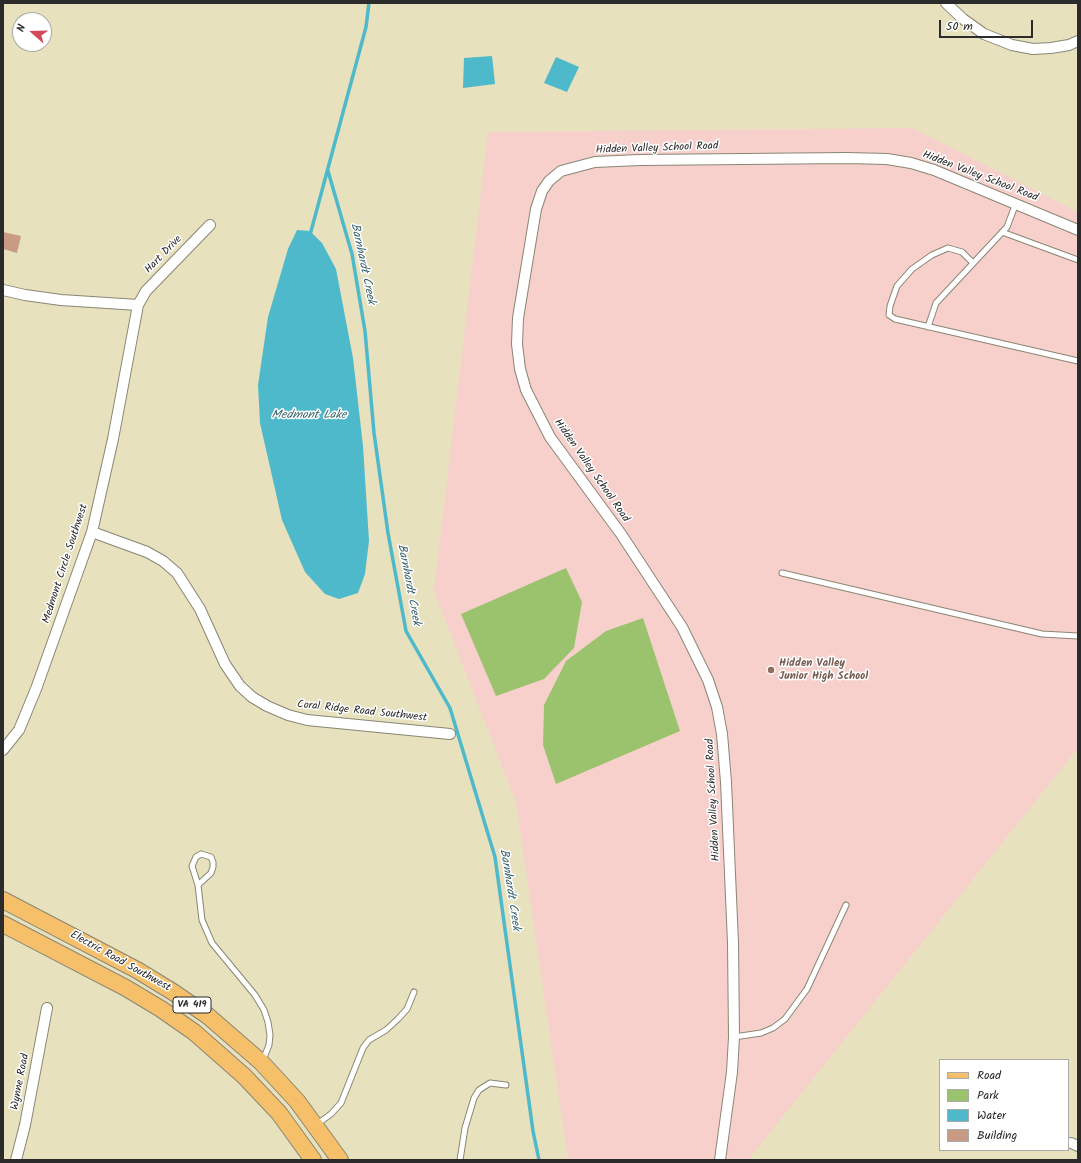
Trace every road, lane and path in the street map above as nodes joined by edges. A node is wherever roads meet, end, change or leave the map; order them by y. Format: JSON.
{"nodes":[{"id":1,"x":946,"y":3,"type":"edge"},
{"id":2,"x":1078,"y":41,"type":"edge"},
{"id":3,"x":1016,"y":203,"type":"junction"},
{"id":4,"x":210,"y":225,"type":"dead end"},
{"id":5,"x":1078,"y":230,"type":"edge"},
{"id":6,"x":1002,"y":232,"type":"junction"},
{"id":7,"x":1078,"y":260,"type":"edge"},
{"id":8,"x":973,"y":263,"type":"junction"},
{"id":9,"x":3,"y":290,"type":"edge"},
{"id":10,"x":138,"y":305,"type":"junction"},
{"id":11,"x":928,"y":327,"type":"junction"},
{"id":12,"x":1078,"y":361,"type":"edge"},
{"id":13,"x":92,"y":532,"type":"junction"},
{"id":14,"x":782,"y":573,"type":"dead end"},
{"id":15,"x":1078,"y":636,"type":"edge"},
{"id":16,"x":450,"y":734,"type":"dead end"},
{"id":17,"x":3,"y":750,"type":"edge"},
{"id":18,"x":198,"y":885,"type":"junction"},
{"id":19,"x":3,"y":900,"type":"edge"},
{"id":20,"x":846,"y":906,"type":"dead end"},
{"id":21,"x":3,"y":924,"type":"edge"},
{"id":22,"x":414,"y":992,"type":"dead end"},
{"id":23,"x":47,"y":1008,"type":"dead end"},
{"id":24,"x":734,"y":1037,"type":"junction"},
{"id":25,"x":261,"y":1062,"type":"junction"},
{"id":26,"x":506,"y":1085,"type":"dead end"},
{"id":27,"x":316,"y":1125,"type":"junction"},
{"id":28,"x":16,"y":1160,"type":"edge"},
{"id":29,"x":313,"y":1160,"type":"edge"},
{"id":30,"x":340,"y":1160,"type":"edge"},
{"id":31,"x":460,"y":1160,"type":"edge"},
{"id":32,"x":720,"y":1160,"type":"edge"}],
"edges":[{"from":1,"to":2,"type":"street"},
{"from":3,"to":5,"type":"street","name":"Hidden Valley School Road"},
{"from":3,"to":6,"type":"lane"},
{"from":3,"to":24,"type":"street","name":"Hidden Valley School Road"},
{"from":4,"to":10,"type":"street","name":"Hart Drive"},
{"from":6,"to":7,"type":"lane"},
{"from":6,"to":8,"type":"lane"},
{"from":8,"to":11,"type":"lane"},
{"from":8,"to":11,"type":"lane"},
{"from":9,"to":10,"type":"street"},
{"from":10,"to":13,"type":"street","name":"Medmont Circle Southwest"},
{"from":11,"to":12,"type":"lane"},
{"from":13,"to":16,"type":"street","name":"Coral Ridge Road Southwest"},
{"from":13,"to":17,"type":"street","name":"Medmont Circle Southwest"},
{"from":14,"to":15,"type":"lane"},
{"from":18,"to":18,"type":"lane"},
{"from":18,"to":25,"type":"lane"},
{"from":19,"to":25,"type":"main road","name":"Electric Road Southwest","number":"VA 419"},
{"from":20,"to":24,"type":"lane"},
{"from":21,"to":29,"type":"main road","name":"Electric Road Southwest","number":"VA 419"},
{"from":22,"to":27,"type":"lane"},
{"from":23,"to":28,"type":"street","name":"Wynne Road"},
{"from":24,"to":32,"type":"street","name":"Hidden Valley School Road"},
{"from":25,"to":27,"type":"main road","name":"Electric Road Southwest","number":"VA 419"},
{"from":26,"to":31,"type":"lane"},
{"from":27,"to":30,"type":"main road","name":"Electric Road Southwest","number":"VA 419"}]}
